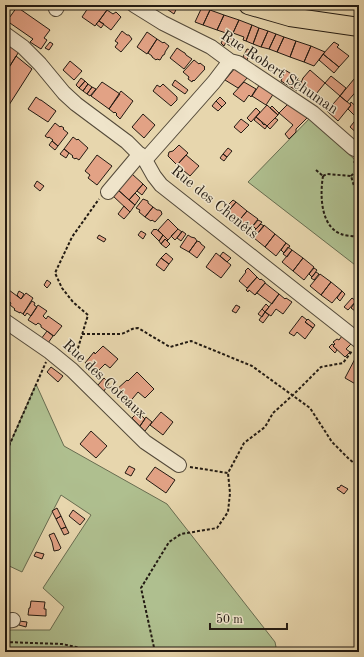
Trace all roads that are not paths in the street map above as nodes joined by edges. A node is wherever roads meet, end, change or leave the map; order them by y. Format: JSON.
{"nodes":[{"id":1,"x":134,"y":5,"type":"edge"},
{"id":2,"x":248,"y":5,"type":"edge"},
{"id":3,"x":359,"y":27,"type":"edge"},
{"id":4,"x":5,"y":34,"type":"edge"},
{"id":5,"x":230,"y":61,"type":"junction"},
{"id":6,"x":359,"y":151,"type":"edge"},
{"id":7,"x":143,"y":157,"type":"junction"},
{"id":8,"x":108,"y":192,"type":"road end"},
{"id":9,"x":5,"y":321,"type":"edge"},
{"id":10,"x":357,"y":339,"type":"edge"},
{"id":11,"x":179,"y":465,"type":"road end"}],
"edges":[{"from":1,"to":5,"type":"street","name":"Rue Robert Schuman"},
{"from":2,"to":3,"type":"main road"},
{"from":4,"to":7,"type":"street","name":"Rue des Chenêts"},
{"from":5,"to":6,"type":"street","name":"Rue Robert Schuman"},
{"from":5,"to":7,"type":"street"},
{"from":7,"to":8,"type":"street"},
{"from":7,"to":10,"type":"street","name":"Rue des Chenêts"},
{"from":9,"to":11,"type":"street","name":"Rue des Coteaux"}]}
